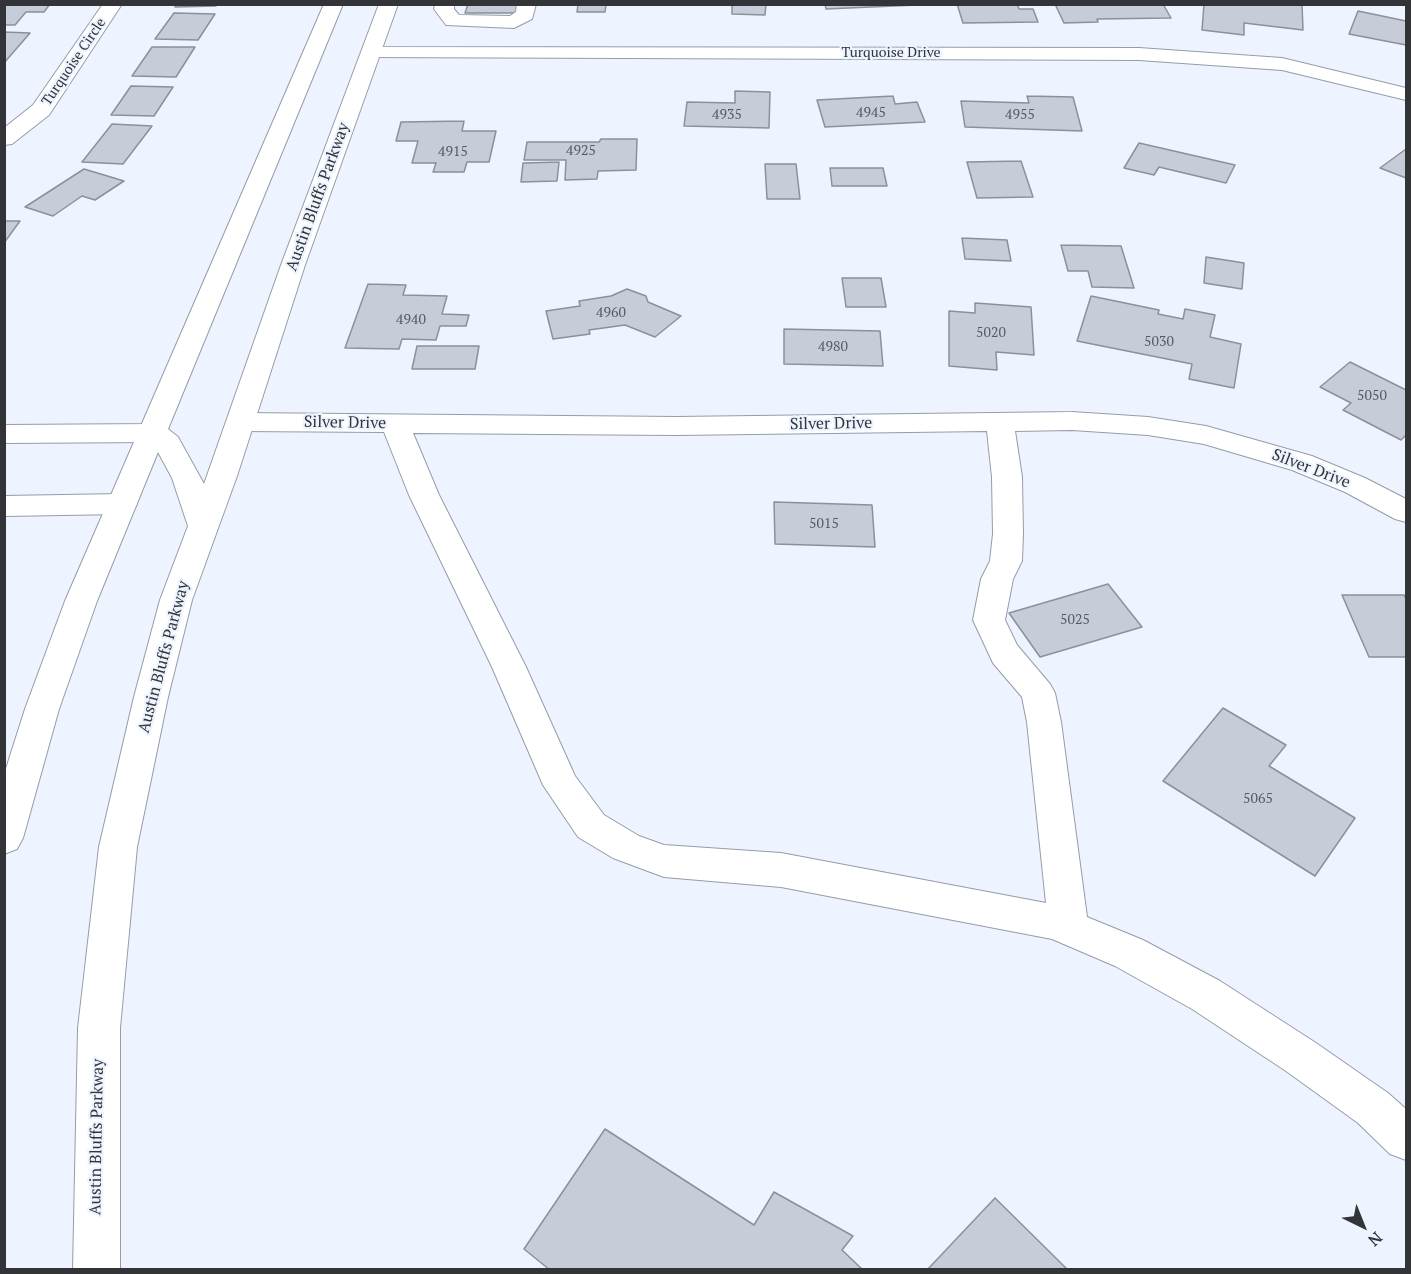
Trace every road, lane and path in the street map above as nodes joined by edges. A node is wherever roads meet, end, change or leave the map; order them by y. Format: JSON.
{"nodes":[{"id":1,"x":113,"y":4,"type":"edge"},
{"id":2,"x":334,"y":4,"type":"edge"},
{"id":3,"x":389,"y":4,"type":"edge"},
{"id":4,"x":445,"y":4,"type":"edge"},
{"id":5,"x":527,"y":4,"type":"edge"},
{"id":6,"x":514,"y":22,"type":"junction"},
{"id":7,"x":371,"y":53,"type":"junction"},
{"id":8,"x":506,"y":53,"type":"junction"},
{"id":9,"x":1407,"y":94,"type":"edge"},
{"id":10,"x":4,"y":140,"type":"edge"},
{"id":11,"x":240,"y":422,"type":"junction"},
{"id":12,"x":1000,"y":422,"type":"junction"},
{"id":13,"x":395,"y":424,"type":"junction"},
{"id":14,"x":154,"y":432,"type":"junction"},
{"id":15,"x":4,"y":434,"type":"edge"},
{"id":16,"x":122,"y":504,"type":"junction"},
{"id":17,"x":4,"y":506,"type":"edge"},
{"id":18,"x":1407,"y":512,"type":"edge"},
{"id":19,"x":204,"y":527,"type":"junction"},
{"id":20,"x":4,"y":838,"type":"edge"},
{"id":21,"x":1069,"y":928,"type":"junction"},
{"id":22,"x":1407,"y":1138,"type":"edge"},
{"id":23,"x":96,"y":1269,"type":"edge"}],
"edges":[{"from":1,"to":10,"type":"main road","name":"Turquoise Circle"},
{"from":2,"to":14,"type":"main road"},
{"from":3,"to":7,"type":"main road","name":"Austin Bluffs Parkway"},
{"from":4,"to":6,"type":"main road"},
{"from":5,"to":6,"type":"main road"},
{"from":6,"to":8,"type":"main road"},
{"from":7,"to":8,"type":"main road","name":"Turquoise Drive"},
{"from":7,"to":11,"type":"main road","name":"Austin Bluffs Parkway"},
{"from":8,"to":9,"type":"main road","name":"Turquoise Drive"},
{"from":11,"to":13,"type":"main road","name":"Silver Drive"},
{"from":11,"to":19,"type":"main road","name":"Austin Bluffs Parkway"},
{"from":12,"to":13,"type":"main road","name":"Silver Drive"},
{"from":12,"to":18,"type":"main road","name":"Silver Drive"},
{"from":12,"to":21,"type":"main road"},
{"from":13,"to":21,"type":"main road"},
{"from":14,"to":15,"type":"main road"},
{"from":14,"to":16,"type":"main road"},
{"from":14,"to":19,"type":"main road"},
{"from":16,"to":17,"type":"main road"},
{"from":16,"to":20,"type":"main road"},
{"from":19,"to":23,"type":"main road","name":"Austin Bluffs Parkway"},
{"from":21,"to":22,"type":"main road"}]}
